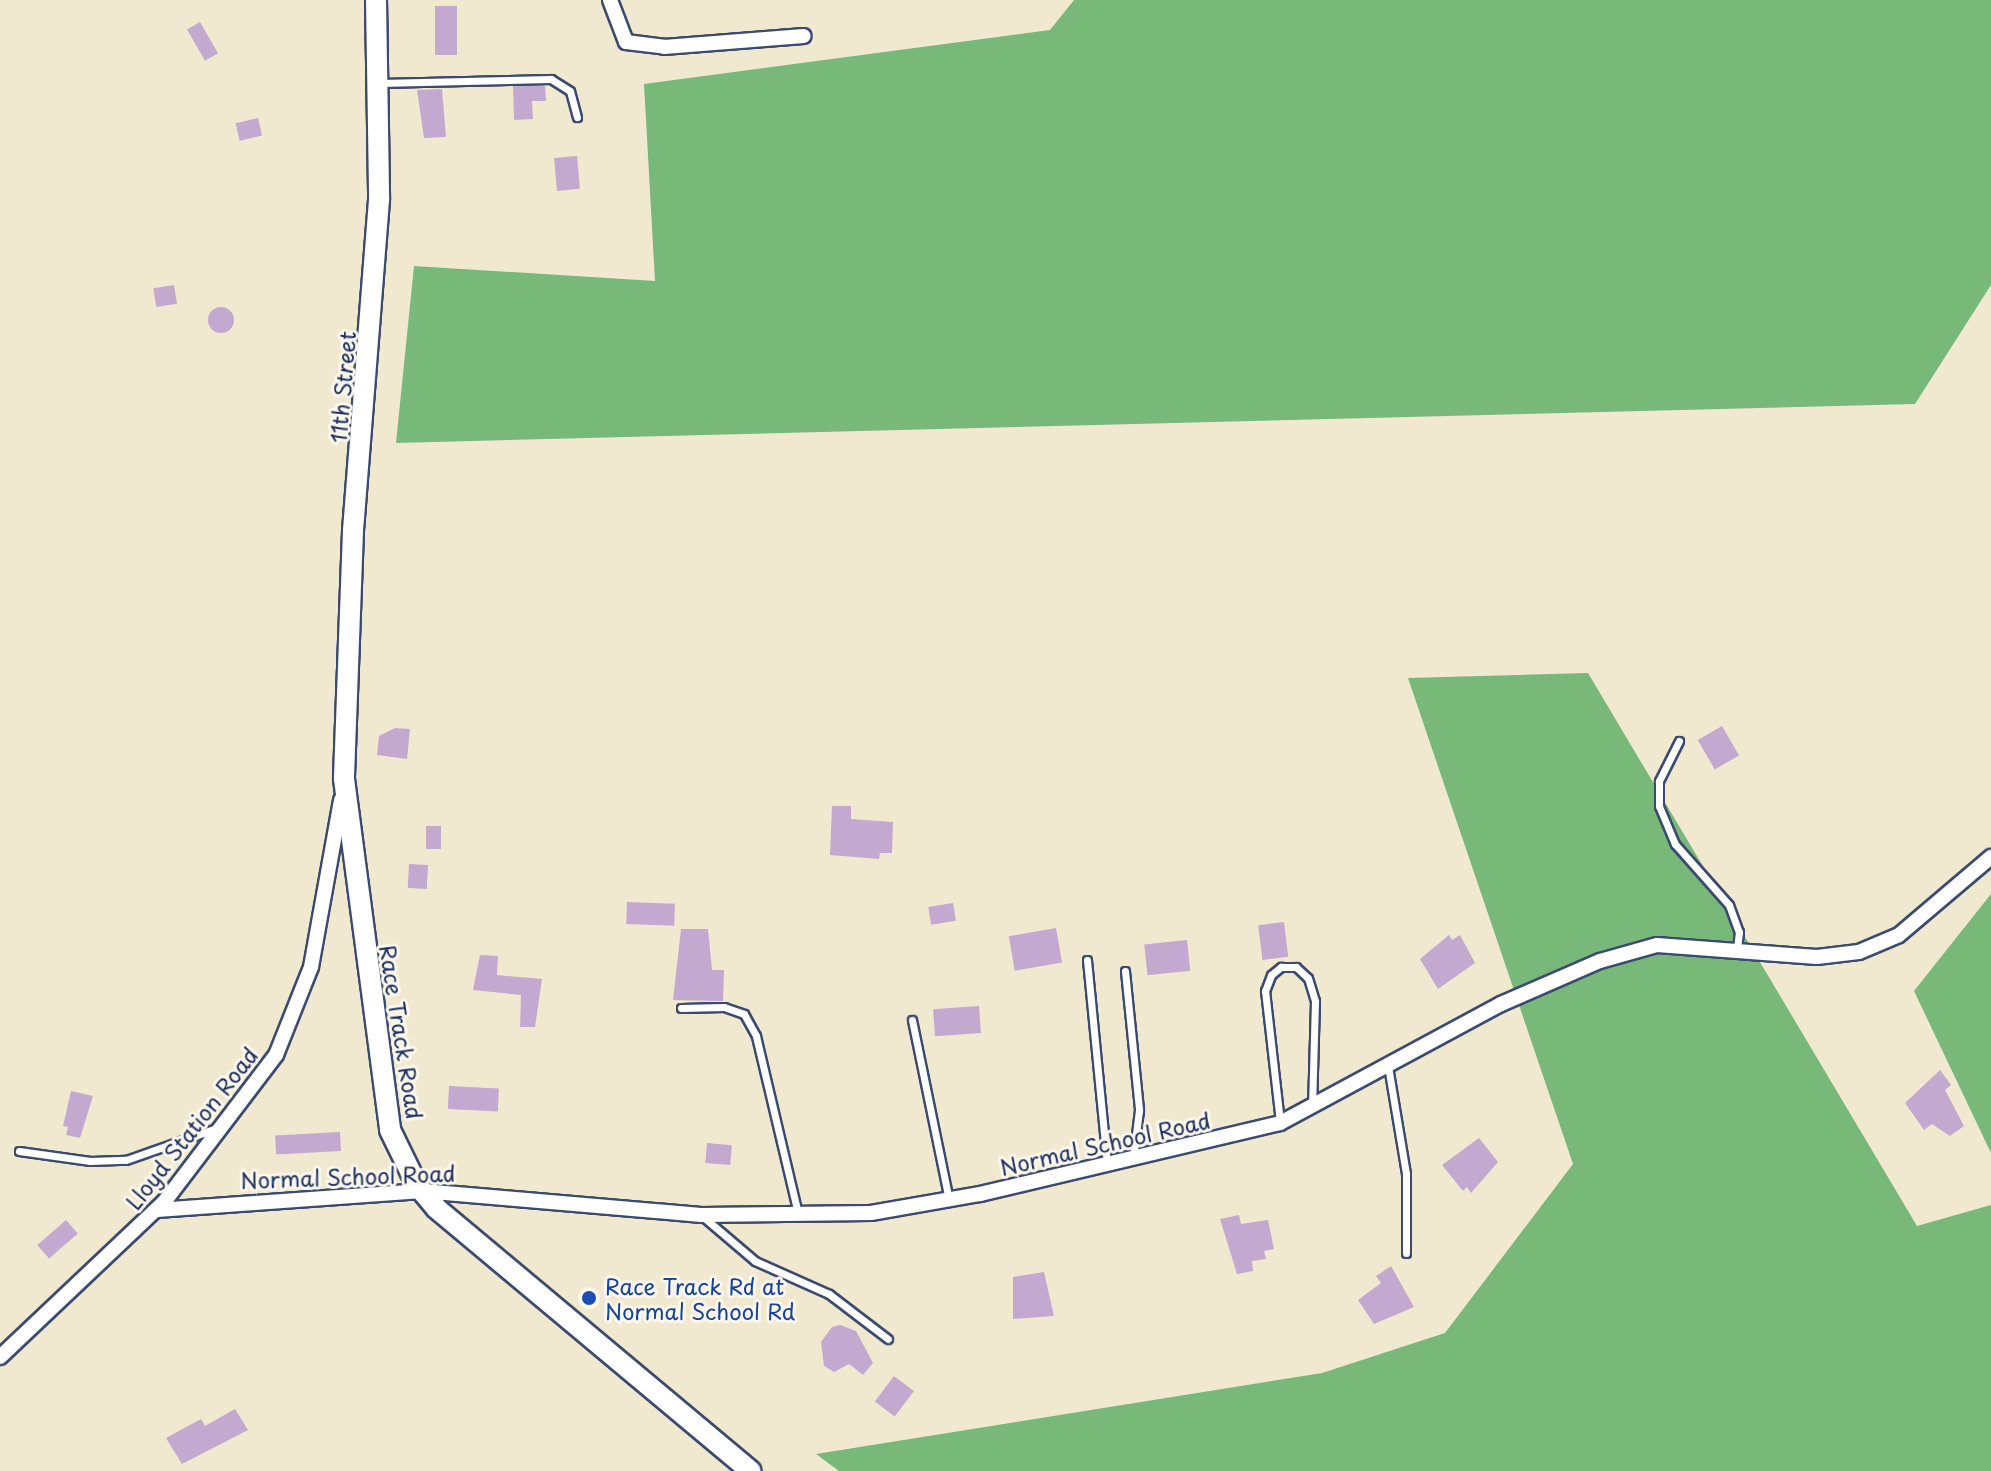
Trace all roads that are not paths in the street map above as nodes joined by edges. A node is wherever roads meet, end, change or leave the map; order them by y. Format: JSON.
{"nodes":[{"id":1,"x":376,"y":0,"type":"edge"},
{"id":2,"x":610,"y":0,"type":"edge"},
{"id":3,"x":804,"y":36,"type":"dead end"},
{"id":4,"x":379,"y":83,"type":"junction"},
{"id":5,"x":577,"y":117,"type":"dead end"},
{"id":6,"x":1679,"y":741,"type":"dead end"},
{"id":7,"x":344,"y":779,"type":"junction"},
{"id":8,"x":1991,"y":857,"type":"edge"},
{"id":9,"x":1737,"y":949,"type":"junction"},
{"id":10,"x":1087,"y":960,"type":"dead end"},
{"id":11,"x":1125,"y":971,"type":"dead end"},
{"id":12,"x":681,"y":1008,"type":"dead end"},
{"id":13,"x":912,"y":1020,"type":"dead end"},
{"id":14,"x":1387,"y":1064,"type":"junction"},
{"id":15,"x":1312,"y":1106,"type":"junction"},
{"id":16,"x":1280,"y":1123,"type":"junction"},
{"id":17,"x":226,"y":1124,"type":"junction"},
{"id":18,"x":19,"y":1151,"type":"dead end"},
{"id":19,"x":1133,"y":1160,"type":"junction"},
{"id":20,"x":1107,"y":1166,"type":"junction"},
{"id":21,"x":422,"y":1191,"type":"junction"},
{"id":22,"x":949,"y":1200,"type":"junction"},
{"id":23,"x":161,"y":1206,"type":"junction"},
{"id":24,"x":798,"y":1214,"type":"junction"},
{"id":25,"x":701,"y":1215,"type":"junction"},
{"id":26,"x":1406,"y":1253,"type":"dead end"},
{"id":27,"x":888,"y":1339,"type":"dead end"},
{"id":28,"x":0,"y":1357,"type":"edge"},
{"id":29,"x":750,"y":1471,"type":"edge"}],
"edges":[{"from":1,"to":4,"type":"main road","name":"11th Street"},
{"from":2,"to":3,"type":"street"},
{"from":4,"to":5,"type":"lane"},
{"from":4,"to":7,"type":"main road","name":"11th Street"},
{"from":6,"to":9,"type":"lane"},
{"from":7,"to":17,"type":"street","name":"Lloyd Station Road"},
{"from":7,"to":21,"type":"main road","name":"Race Track Road"},
{"from":8,"to":9,"type":"street","name":"Normal School Road"},
{"from":9,"to":14,"type":"street","name":"Normal School Road"},
{"from":10,"to":20,"type":"lane"},
{"from":11,"to":19,"type":"lane"},
{"from":12,"to":24,"type":"lane"},
{"from":13,"to":22,"type":"lane"},
{"from":14,"to":15,"type":"street","name":"Normal School Road"},
{"from":14,"to":26,"type":"lane"},
{"from":15,"to":16,"type":"street","name":"Normal School Road"},
{"from":15,"to":16,"type":"lane"},
{"from":16,"to":19,"type":"street","name":"Normal School Road"},
{"from":17,"to":18,"type":"lane"},
{"from":17,"to":23,"type":"street","name":"Lloyd Station Road"},
{"from":19,"to":20,"type":"street","name":"Normal School Road"},
{"from":20,"to":22,"type":"street","name":"Normal School Road"},
{"from":21,"to":23,"type":"street","name":"Normal School Road"},
{"from":21,"to":25,"type":"street","name":"Normal School Road"},
{"from":21,"to":29,"type":"main road","name":"Race Track Road"},
{"from":22,"to":24,"type":"street","name":"Normal School Road"},
{"from":23,"to":28,"type":"street","name":"Lloyd Station Road"},
{"from":24,"to":25,"type":"street","name":"Normal School Road"},
{"from":25,"to":27,"type":"lane"}]}
